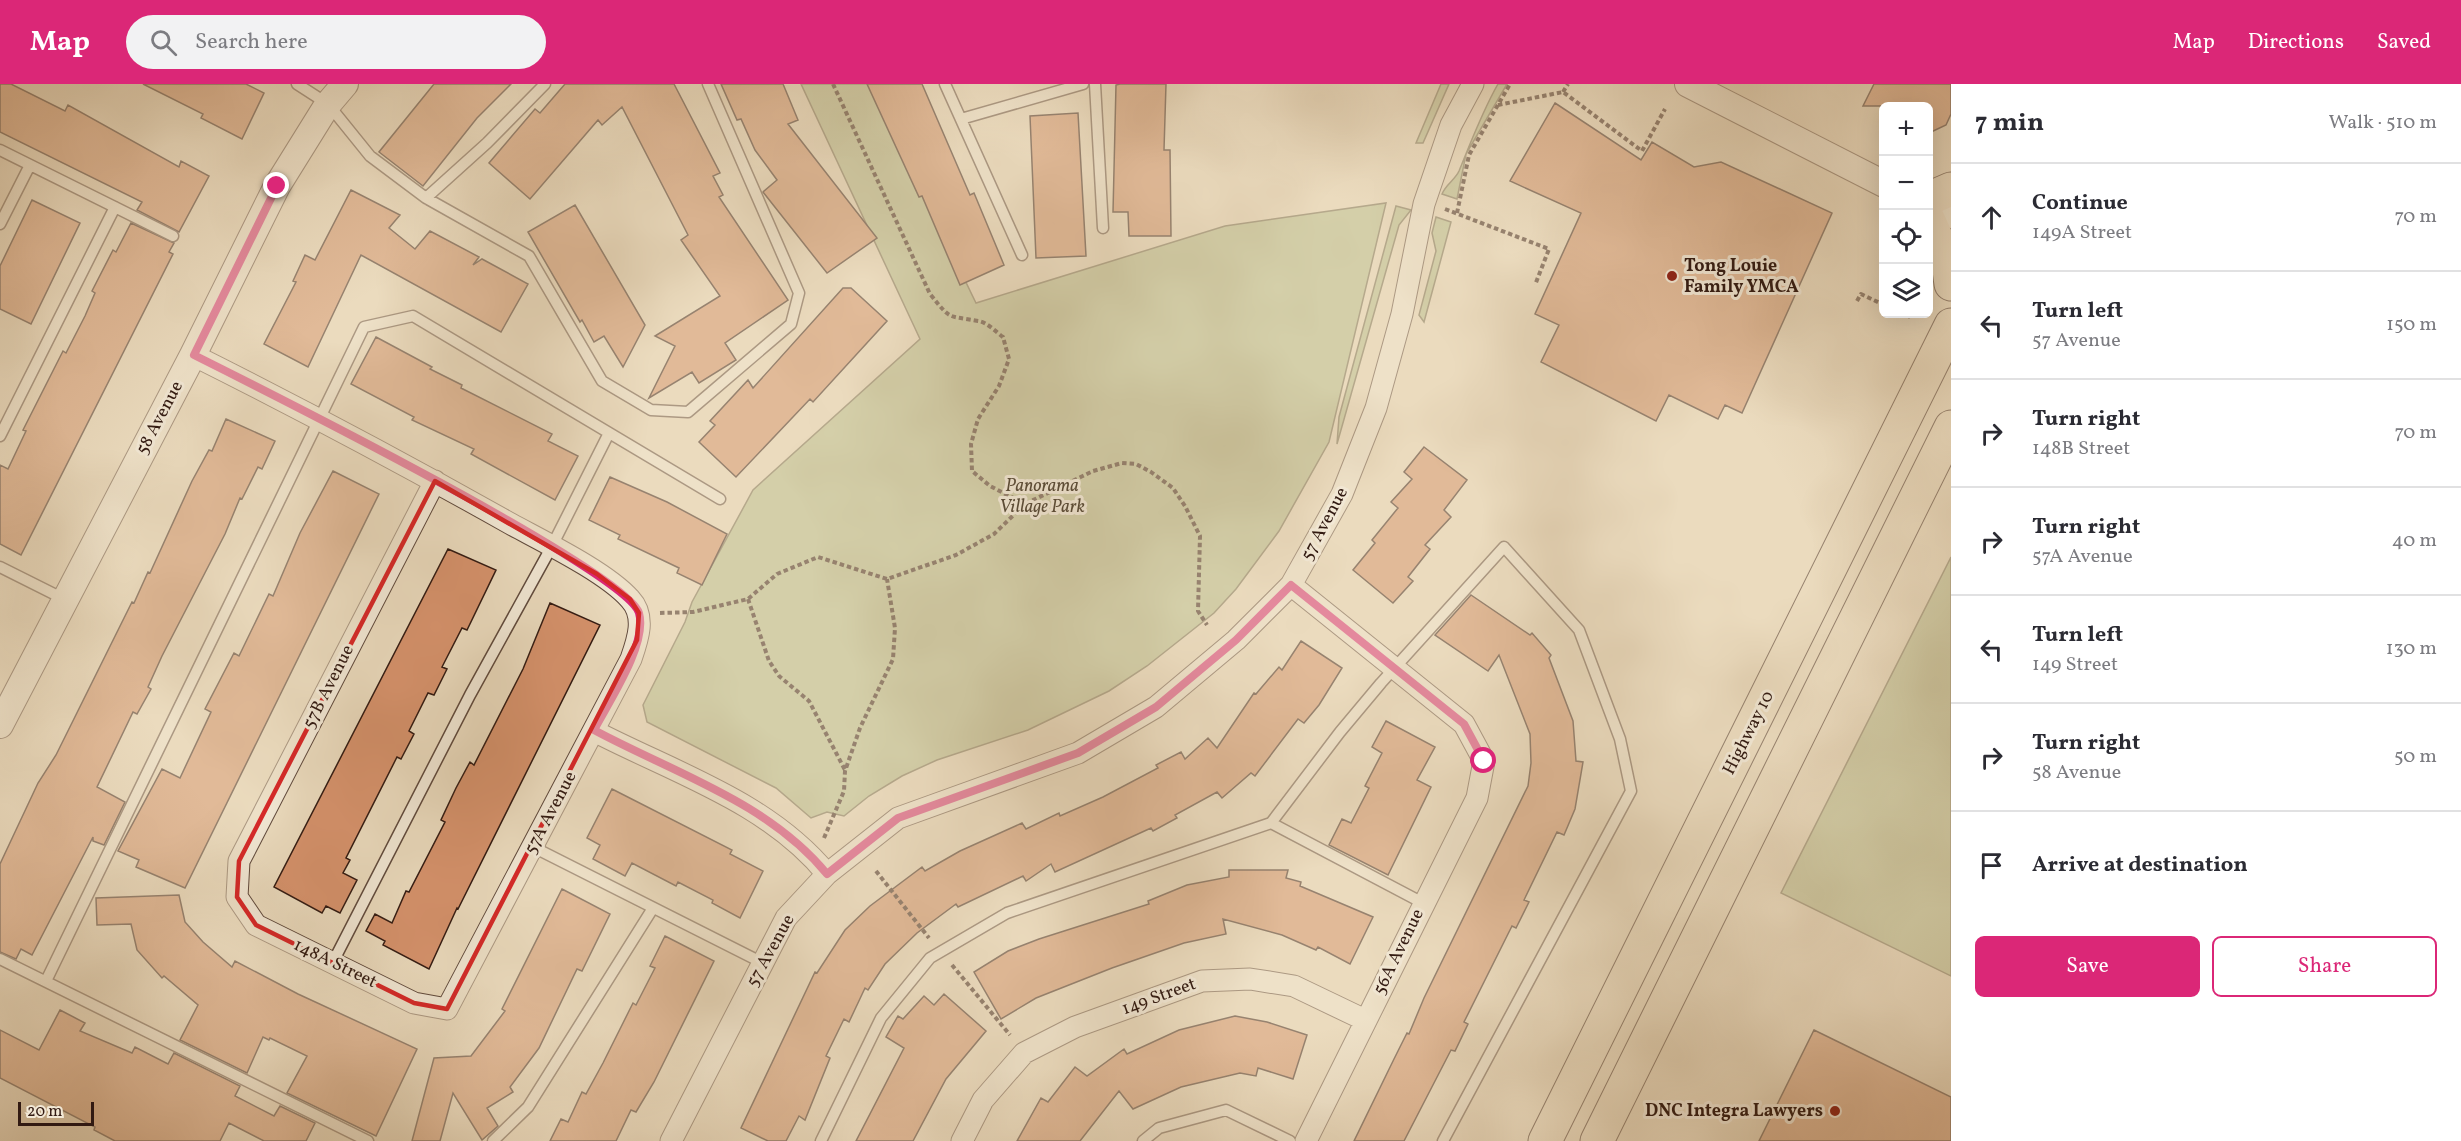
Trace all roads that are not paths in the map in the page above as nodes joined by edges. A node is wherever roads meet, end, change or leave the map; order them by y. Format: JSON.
{"nodes":[{"id":1,"x":297,"y":84,"type":"edge"},
{"id":2,"x":345,"y":84,"type":"edge"},
{"id":3,"x":545,"y":84,"type":"edge"},
{"id":4,"x":708,"y":84,"type":"edge"},
{"id":5,"x":945,"y":84,"type":"edge"},
{"id":6,"x":1083,"y":84,"type":"edge"},
{"id":7,"x":1095,"y":84,"type":"edge"},
{"id":8,"x":1473,"y":84,"type":"edge"},
{"id":9,"x":1688,"y":84,"type":"edge"},
{"id":10,"x":328,"y":104,"type":"junction"},
{"id":11,"x":961,"y":119,"type":"junction"},
{"id":12,"x":0,"y":150,"type":"edge"},
{"id":13,"x":30,"y":165,"type":"junction"},
{"id":14,"x":1879,"y":181,"type":"edge"},
{"id":15,"x":1951,"y":189,"type":"edge"},
{"id":16,"x":1933,"y":197,"type":"edge"},
{"id":17,"x":426,"y":198,"type":"junction"},
{"id":18,"x":115,"y":207,"type":"junction"},
{"id":19,"x":1933,"y":208,"type":"edge"},
{"id":20,"x":1951,"y":215,"type":"edge"},
{"id":21,"x":0,"y":224,"type":"edge"},
{"id":22,"x":1103,"y":228,"type":"dead end"},
{"id":23,"x":1933,"y":229,"type":"edge"},
{"id":24,"x":173,"y":236,"type":"dead end"},
{"id":25,"x":1022,"y":255,"type":"dead end"},
{"id":26,"x":1951,"y":284,"type":"edge"},
{"id":27,"x":1951,"y":325,"type":"edge"},
{"id":28,"x":194,"y":355,"type":"junction"},
{"id":29,"x":321,"y":419,"type":"junction"},
{"id":30,"x":1951,"y":427,"type":"edge"},
{"id":31,"x":609,"y":433,"type":"junction"},
{"id":32,"x":0,"y":436,"type":"edge"},
{"id":33,"x":435,"y":481,"type":"junction"},
{"id":34,"x":720,"y":499,"type":"dead end"},
{"id":35,"x":552,"y":546,"type":"junction"},
{"id":36,"x":0,"y":567,"type":"edge"},
{"id":37,"x":1291,"y":585,"type":"junction"},
{"id":38,"x":66,"y":600,"type":"junction"},
{"id":39,"x":1395,"y":667,"type":"junction"},
{"id":40,"x":0,"y":725,"type":"edge"},
{"id":41,"x":594,"y":730,"type":"junction"},
{"id":42,"x":1271,"y":823,"type":"junction"},
{"id":43,"x":533,"y":848,"type":"junction"},
{"id":44,"x":827,"y":874,"type":"junction"},
{"id":45,"x":237,"y":897,"type":"joint"},
{"id":46,"x":1423,"y":903,"type":"junction"},
{"id":47,"x":653,"y":908,"type":"junction"},
{"id":48,"x":0,"y":960,"type":"edge"},
{"id":49,"x":763,"y":963,"type":"junction"},
{"id":50,"x":332,"y":964,"type":"junction"},
{"id":51,"x":46,"y":981,"type":"junction"},
{"id":52,"x":447,"y":1009,"type":"joint"},
{"id":53,"x":1365,"y":1020,"type":"junction"},
{"id":54,"x":675,"y":1140,"type":"edge"},
{"id":55,"x":369,"y":1141,"type":"edge"},
{"id":56,"x":494,"y":1141,"type":"edge"},
{"id":57,"x":821,"y":1141,"type":"edge"},
{"id":58,"x":962,"y":1141,"type":"edge"},
{"id":59,"x":1143,"y":1141,"type":"edge"},
{"id":60,"x":1290,"y":1141,"type":"edge"},
{"id":61,"x":1305,"y":1141,"type":"edge"},
{"id":62,"x":1443,"y":1141,"type":"edge"},
{"id":63,"x":1545,"y":1141,"type":"edge"},
{"id":64,"x":1597,"y":1141,"type":"edge"}],
"edges":[{"from":1,"to":10,"type":"lane"},
{"from":2,"to":10,"type":"street","name":"58 Avenue"},
{"from":3,"to":17,"type":"lane"},
{"from":4,"to":17,"type":"lane"},
{"from":5,"to":11,"type":"lane"},
{"from":6,"to":11,"type":"lane"},
{"from":7,"to":22,"type":"lane"},
{"from":8,"to":37,"type":"street","name":"57 Avenue"},
{"from":9,"to":14,"type":"street"},
{"from":10,"to":17,"type":"lane"},
{"from":10,"to":28,"type":"street","name":"58 Avenue"},
{"from":11,"to":25,"type":"lane"},
{"from":12,"to":13,"type":"lane"},
{"from":13,"to":18,"type":"lane"},
{"from":13,"to":21,"type":"lane"},
{"from":15,"to":16,"type":"highway"},
{"from":18,"to":24,"type":"lane"},
{"from":18,"to":32,"type":"lane"},
{"from":19,"to":20,"type":"street"},
{"from":23,"to":26,"type":"highway"},
{"from":27,"to":63,"type":"highway","name":"Highway 10"},
{"from":28,"to":29,"type":"street"},
{"from":28,"to":38,"type":"street","name":"58 Avenue"},
{"from":29,"to":31,"type":"lane"},
{"from":29,"to":33,"type":"street"},
{"from":29,"to":51,"type":"lane"},
{"from":30,"to":64,"type":"highway"},
{"from":31,"to":34,"type":"lane"},
{"from":31,"to":35,"type":"lane"},
{"from":33,"to":35,"type":"street"},
{"from":33,"to":45,"type":"street","name":"57B Avenue"},
{"from":35,"to":41,"type":"street","name":"57A Avenue"},
{"from":35,"to":50,"type":"lane"},
{"from":36,"to":38,"type":"lane"},
{"from":37,"to":39,"type":"street"},
{"from":37,"to":44,"type":"street","name":"57 Avenue"},
{"from":38,"to":40,"type":"street","name":"58 Avenue"},
{"from":39,"to":42,"type":"lane"},
{"from":39,"to":46,"type":"street","name":"56A Avenue"},
{"from":39,"to":62,"type":"lane"},
{"from":41,"to":43,"type":"street","name":"57A Avenue"},
{"from":41,"to":44,"type":"street"},
{"from":42,"to":46,"type":"lane"},
{"from":42,"to":57,"type":"lane"},
{"from":43,"to":47,"type":"lane"},
{"from":43,"to":52,"type":"street","name":"57A Avenue"},
{"from":44,"to":49,"type":"street","name":"57 Avenue"},
{"from":45,"to":50,"type":"street","name":"148A Street"},
{"from":46,"to":53,"type":"street","name":"56A Avenue"},
{"from":47,"to":49,"type":"lane"},
{"from":47,"to":56,"type":"lane"},
{"from":48,"to":51,"type":"lane"},
{"from":49,"to":54,"type":"street","name":"57 Avenue"},
{"from":50,"to":52,"type":"street","name":"148A Street"},
{"from":51,"to":55,"type":"lane"},
{"from":53,"to":58,"type":"street","name":"149 Street"},
{"from":53,"to":61,"type":"street","name":"56A Avenue"},
{"from":59,"to":60,"type":"lane"}]}
